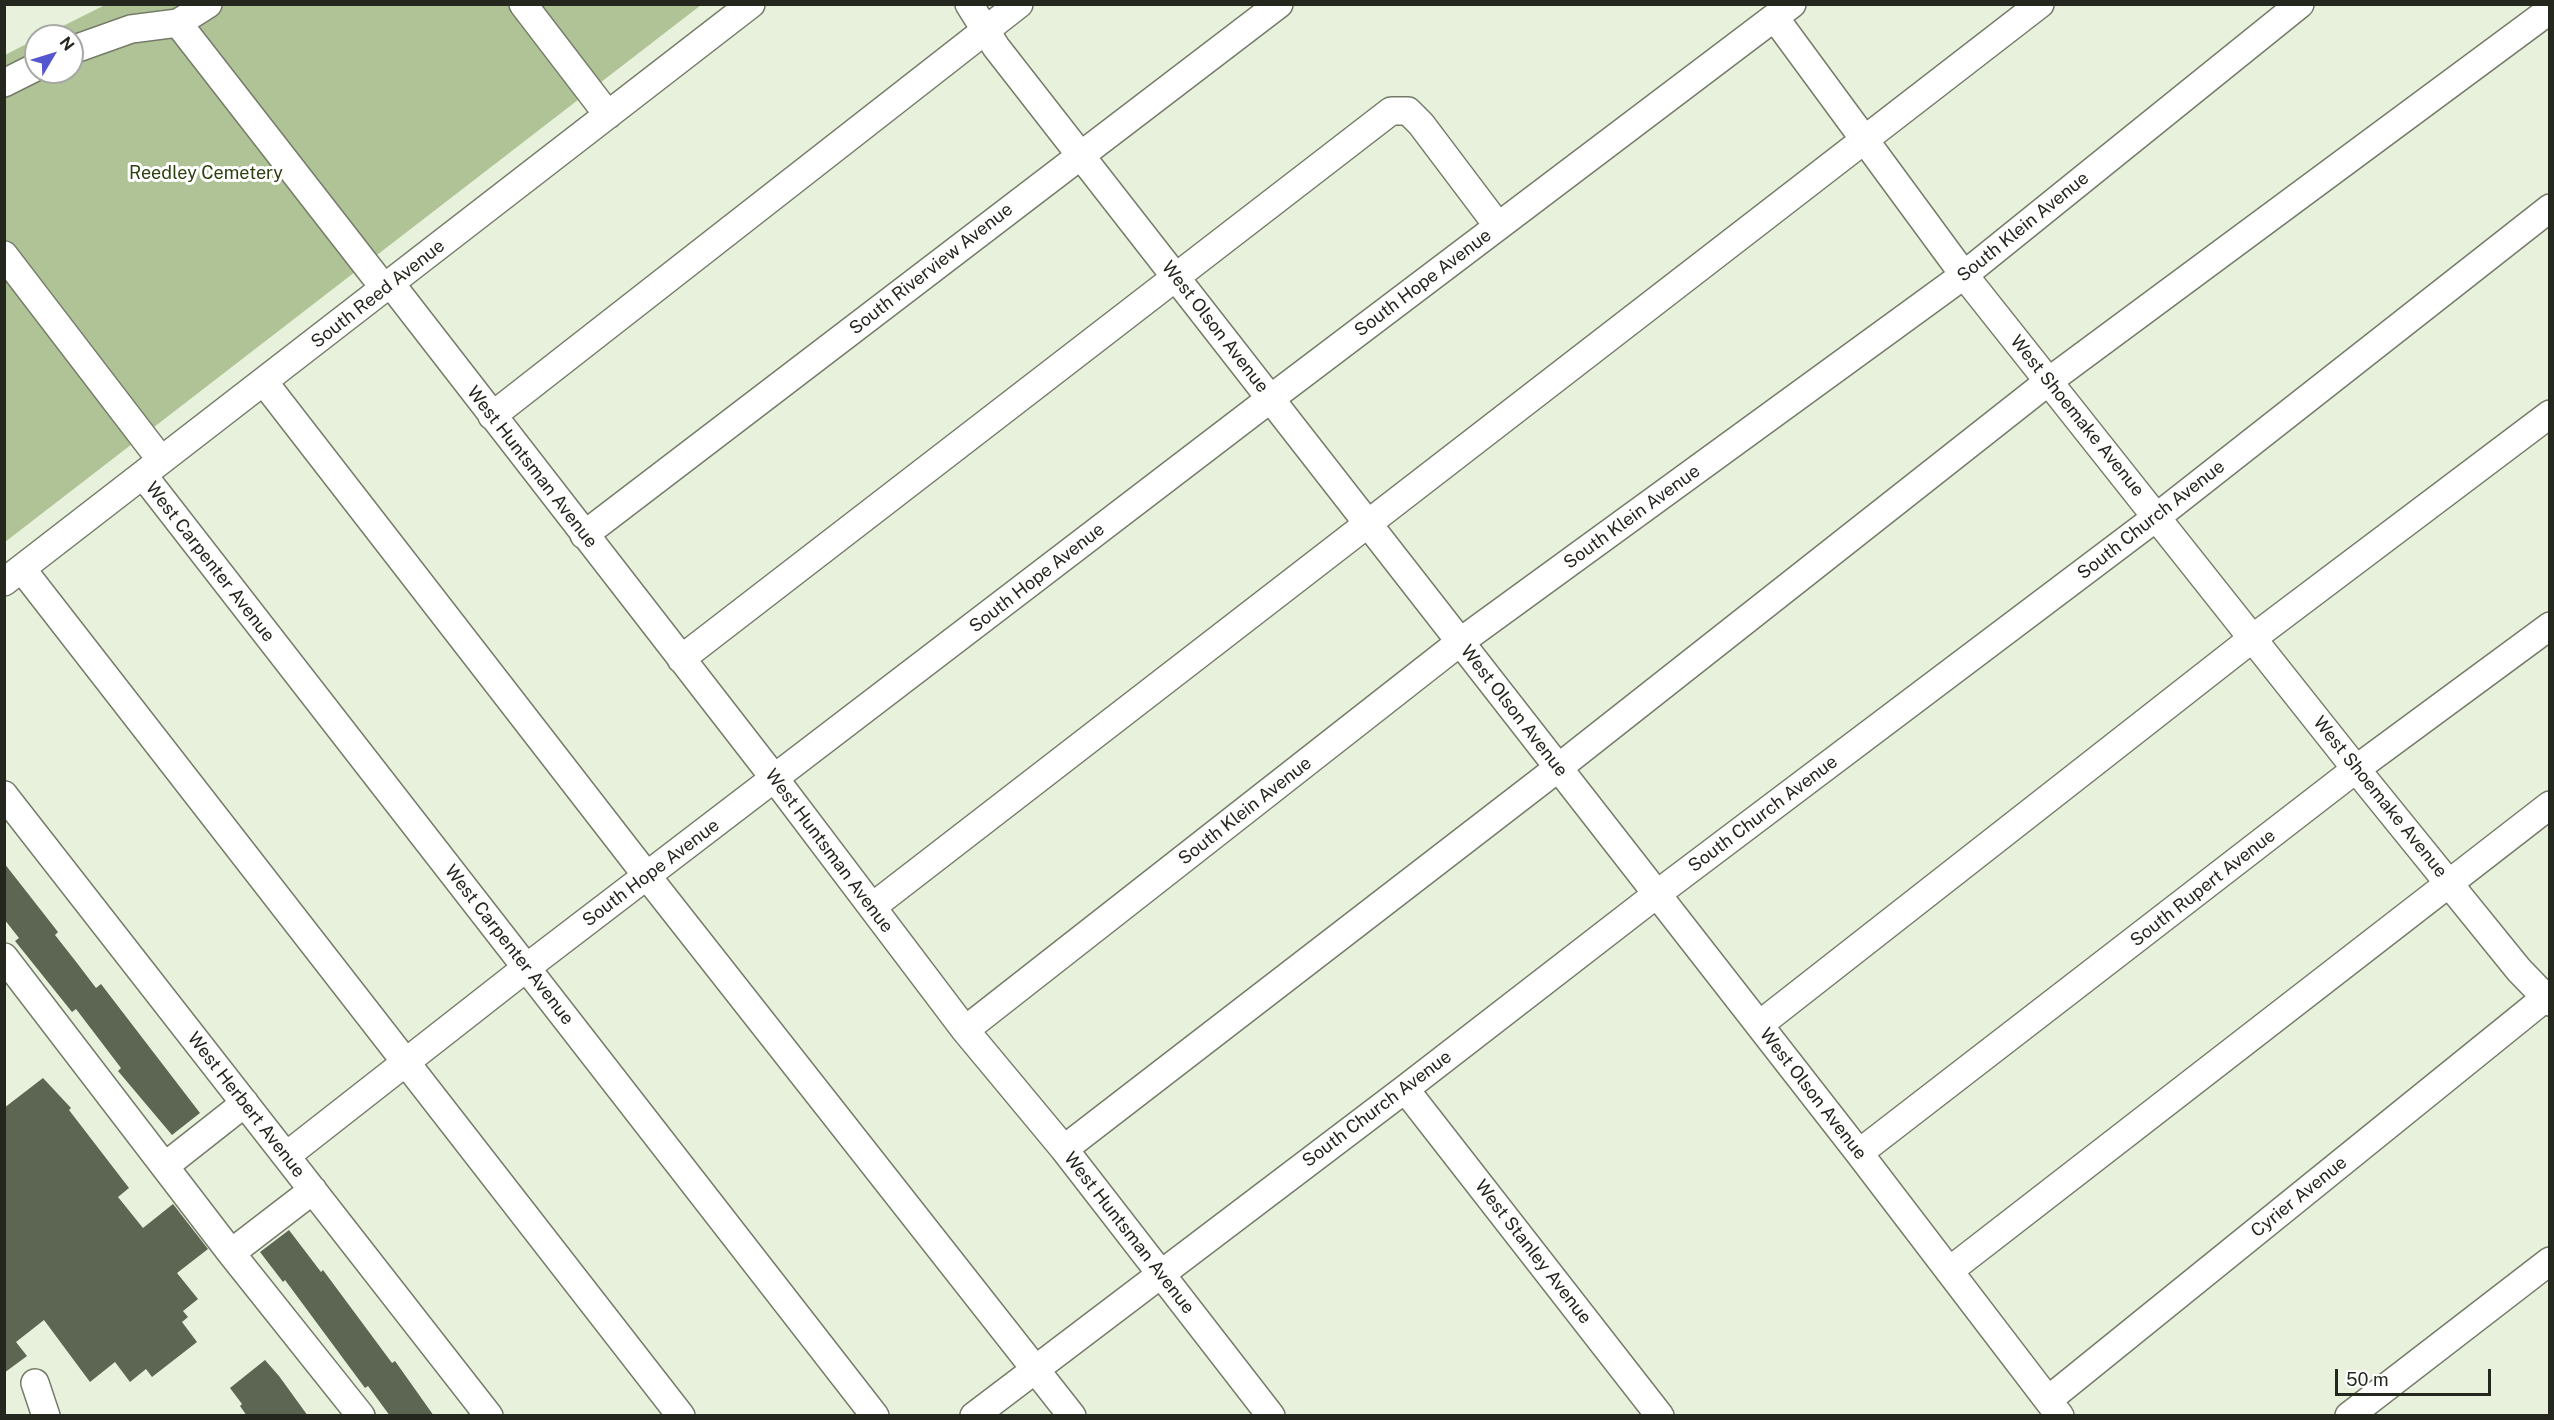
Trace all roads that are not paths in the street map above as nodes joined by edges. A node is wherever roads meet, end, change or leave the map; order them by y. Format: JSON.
{"nodes":[{"id":1,"x":208,"y":4,"type":"edge"},
{"id":2,"x":523,"y":4,"type":"edge"},
{"id":3,"x":751,"y":4,"type":"edge"},
{"id":4,"x":969,"y":4,"type":"edge"},
{"id":5,"x":1019,"y":4,"type":"edge"},
{"id":6,"x":1279,"y":4,"type":"edge"},
{"id":7,"x":2040,"y":4,"type":"edge"},
{"id":8,"x":2300,"y":4,"type":"edge"},
{"id":9,"x":2550,"y":10,"type":"edge"},
{"id":10,"x":1783,"y":11,"type":"edge"},
{"id":11,"x":178,"y":23,"type":"junction"},
{"id":12,"x":986,"y":30,"type":"junction"},
{"id":13,"x":84,"y":46,"type":"edge"},
{"id":14,"x":24,"y":73,"type":"edge"},
{"id":15,"x":4,"y":83,"type":"edge"},
{"id":16,"x":608,"y":115,"type":"junction"},
{"id":17,"x":1864,"y":140,"type":"junction"},
{"id":18,"x":1081,"y":153,"type":"junction"},
{"id":19,"x":2550,"y":208,"type":"edge"},
{"id":20,"x":1498,"y":226,"type":"junction"},
{"id":21,"x":4,"y":255,"type":"edge"},
{"id":22,"x":1175,"y":275,"type":"junction"},
{"id":23,"x":1964,"y":275,"type":"junction"},
{"id":24,"x":388,"y":286,"type":"junction"},
{"id":25,"x":2049,"y":381,"type":"junction"},
{"id":26,"x":264,"y":382,"type":"junction"},
{"id":27,"x":1270,"y":399,"type":"junction"},
{"id":28,"x":2550,"y":414,"type":"edge"},
{"id":29,"x":492,"y":416,"type":"junction"},
{"id":30,"x":152,"y":468,"type":"junction"},
{"id":31,"x":2158,"y":516,"type":"junction"},
{"id":32,"x":1368,"y":524,"type":"junction"},
{"id":33,"x":584,"y":535,"type":"junction"},
{"id":34,"x":13,"y":576,"type":"edge"},
{"id":35,"x":2550,"y":626,"type":"edge"},
{"id":36,"x":2253,"y":638,"type":"junction"},
{"id":37,"x":1460,"y":642,"type":"junction"},
{"id":38,"x":681,"y":659,"type":"junction"},
{"id":39,"x":1558,"y":768,"type":"junction"},
{"id":40,"x":2356,"y":769,"type":"junction"},
{"id":41,"x":776,"y":779,"type":"junction"},
{"id":42,"x":4,"y":795,"type":"edge"},
{"id":43,"x":2550,"y":806,"type":"edge"},
{"id":44,"x":647,"y":876,"type":"junction"},
{"id":45,"x":2449,"y":884,"type":"junction"},
{"id":46,"x":1657,"y":894,"type":"junction"},
{"id":47,"x":872,"y":907,"type":"junction"},
{"id":48,"x":5,"y":959,"type":"edge"},
{"id":49,"x":526,"y":968,"type":"junction"},
{"id":50,"x":2548,"y":997,"type":"edge"},
{"id":51,"x":1759,"y":1025,"type":"junction"},
{"id":52,"x":965,"y":1030,"type":"junction"},
{"id":53,"x":406,"y":1064,"type":"junction"},
{"id":54,"x":1406,"y":1089,"type":"junction"},
{"id":55,"x":245,"y":1103,"type":"junction"},
{"id":56,"x":1064,"y":1149,"type":"junction"},
{"id":57,"x":1859,"y":1153,"type":"junction"},
{"id":58,"x":286,"y":1156,"type":"junction"},
{"id":59,"x":165,"y":1166,"type":"junction"},
{"id":60,"x":313,"y":1190,"type":"junction"},
{"id":61,"x":231,"y":1253,"type":"junction"},
{"id":62,"x":2550,"y":1261,"type":"edge"},
{"id":63,"x":1949,"y":1270,"type":"junction"},
{"id":64,"x":1160,"y":1274,"type":"junction"},
{"id":65,"x":1035,"y":1368,"type":"junction"},
{"id":66,"x":35,"y":1383,"type":"dead end"},
{"id":67,"x":2054,"y":1408,"type":"edge"},
{"id":68,"x":46,"y":1416,"type":"edge"},
{"id":69,"x":361,"y":1416,"type":"edge"},
{"id":70,"x":489,"y":1416,"type":"edge"},
{"id":71,"x":681,"y":1416,"type":"edge"},
{"id":72,"x":875,"y":1416,"type":"edge"},
{"id":73,"x":974,"y":1416,"type":"edge"},
{"id":74,"x":1072,"y":1416,"type":"edge"},
{"id":75,"x":1271,"y":1416,"type":"edge"},
{"id":76,"x":1660,"y":1416,"type":"edge"},
{"id":77,"x":2349,"y":1416,"type":"edge"}],
"edges":[{"from":1,"to":11,"type":"street"},
{"from":2,"to":16,"type":"street"},
{"from":3,"to":16,"type":"street","name":"South Reed Avenue"},
{"from":4,"to":12,"type":"street","name":"West Olson Avenue"},
{"from":5,"to":12,"type":"street"},
{"from":6,"to":18,"type":"street","name":"South Riverview Avenue"},
{"from":7,"to":17,"type":"street"},
{"from":8,"to":23,"type":"street","name":"South Klein Avenue"},
{"from":9,"to":25,"type":"street"},
{"from":10,"to":17,"type":"street","name":"West Shoemake Avenue"},
{"from":10,"to":20,"type":"street","name":"South Hope Avenue"},
{"from":11,"to":13,"type":"street"},
{"from":11,"to":24,"type":"street","name":"West Huntsman Avenue"},
{"from":12,"to":18,"type":"street","name":"West Olson Avenue"},
{"from":12,"to":29,"type":"street"},
{"from":14,"to":15,"type":"street"},
{"from":16,"to":24,"type":"street","name":"South Reed Avenue"},
{"from":17,"to":23,"type":"street","name":"West Shoemake Avenue"},
{"from":17,"to":32,"type":"street"},
{"from":18,"to":22,"type":"street","name":"West Olson Avenue"},
{"from":18,"to":33,"type":"street","name":"South Riverview Avenue"},
{"from":19,"to":31,"type":"street","name":"South Church Avenue"},
{"from":20,"to":22,"type":"street"},
{"from":20,"to":27,"type":"street","name":"South Hope Avenue"},
{"from":21,"to":30,"type":"street","name":"West Carpenter Avenue"},
{"from":22,"to":27,"type":"street","name":"West Olson Avenue"},
{"from":22,"to":38,"type":"street"},
{"from":23,"to":25,"type":"street","name":"West Shoemake Avenue"},
{"from":23,"to":37,"type":"street","name":"South Klein Avenue"},
{"from":24,"to":26,"type":"street","name":"South Reed Avenue"},
{"from":24,"to":29,"type":"street","name":"West Huntsman Avenue"},
{"from":25,"to":31,"type":"street","name":"West Shoemake Avenue"},
{"from":25,"to":39,"type":"street"},
{"from":26,"to":30,"type":"street","name":"South Reed Avenue"},
{"from":26,"to":44,"type":"street"},
{"from":27,"to":32,"type":"street","name":"West Olson Avenue"},
{"from":27,"to":41,"type":"street","name":"South Hope Avenue"},
{"from":28,"to":36,"type":"street"},
{"from":29,"to":33,"type":"street","name":"West Huntsman Avenue"},
{"from":30,"to":34,"type":"street","name":"South Reed Avenue"},
{"from":30,"to":49,"type":"street","name":"West Carpenter Avenue"},
{"from":31,"to":36,"type":"street","name":"West Shoemake Avenue"},
{"from":31,"to":46,"type":"street","name":"South Church Avenue"},
{"from":32,"to":37,"type":"street","name":"West Olson Avenue"},
{"from":32,"to":47,"type":"street"},
{"from":33,"to":38,"type":"street","name":"West Huntsman Avenue"},
{"from":34,"to":53,"type":"street"},
{"from":35,"to":40,"type":"street","name":"South Rupert Avenue"},
{"from":36,"to":40,"type":"street","name":"West Shoemake Avenue"},
{"from":36,"to":51,"type":"street"},
{"from":37,"to":39,"type":"street","name":"West Olson Avenue"},
{"from":37,"to":52,"type":"street","name":"South Klein Avenue"},
{"from":38,"to":41,"type":"street","name":"West Huntsman Avenue"},
{"from":39,"to":46,"type":"street","name":"West Olson Avenue"},
{"from":39,"to":56,"type":"street"},
{"from":40,"to":45,"type":"street","name":"West Shoemake Avenue"},
{"from":40,"to":57,"type":"street","name":"South Rupert Avenue"},
{"from":41,"to":44,"type":"street","name":"South Hope Avenue"},
{"from":41,"to":47,"type":"street","name":"West Huntsman Avenue"},
{"from":42,"to":55,"type":"street","name":"West Herbert Avenue"},
{"from":43,"to":45,"type":"street"},
{"from":44,"to":49,"type":"street","name":"South Hope Avenue"},
{"from":44,"to":65,"type":"street"},
{"from":45,"to":50,"type":"street","name":"West Shoemake Avenue"},
{"from":45,"to":63,"type":"street"},
{"from":46,"to":51,"type":"street","name":"West Olson Avenue"},
{"from":46,"to":54,"type":"street","name":"South Church Avenue"},
{"from":47,"to":52,"type":"street","name":"West Huntsman Avenue"},
{"from":48,"to":59,"type":"street"},
{"from":49,"to":53,"type":"street","name":"South Hope Avenue"},
{"from":49,"to":72,"type":"street","name":"West Carpenter Avenue"},
{"from":50,"to":67,"type":"street","name":"Cyrier Avenue"},
{"from":51,"to":57,"type":"street","name":"West Olson Avenue"},
{"from":52,"to":56,"type":"street","name":"West Huntsman Avenue"},
{"from":53,"to":58,"type":"street","name":"South Hope Avenue"},
{"from":53,"to":71,"type":"street"},
{"from":54,"to":64,"type":"street","name":"South Church Avenue"},
{"from":54,"to":76,"type":"street","name":"West Stanley Avenue"},
{"from":55,"to":58,"type":"street","name":"West Herbert Avenue"},
{"from":55,"to":59,"type":"street"},
{"from":56,"to":64,"type":"street","name":"West Huntsman Avenue"},
{"from":57,"to":63,"type":"street","name":"West Olson Avenue"},
{"from":58,"to":60,"type":"street","name":"West Herbert Avenue"},
{"from":59,"to":61,"type":"street"},
{"from":60,"to":61,"type":"street"},
{"from":60,"to":70,"type":"street","name":"West Herbert Avenue"},
{"from":61,"to":69,"type":"street"},
{"from":62,"to":77,"type":"street"},
{"from":63,"to":67,"type":"street","name":"West Olson Avenue"},
{"from":64,"to":65,"type":"street","name":"South Church Avenue"},
{"from":64,"to":75,"type":"street","name":"West Huntsman Avenue"},
{"from":65,"to":73,"type":"street","name":"South Church Avenue"},
{"from":65,"to":74,"type":"street"},
{"from":66,"to":68,"type":"street"}]}
